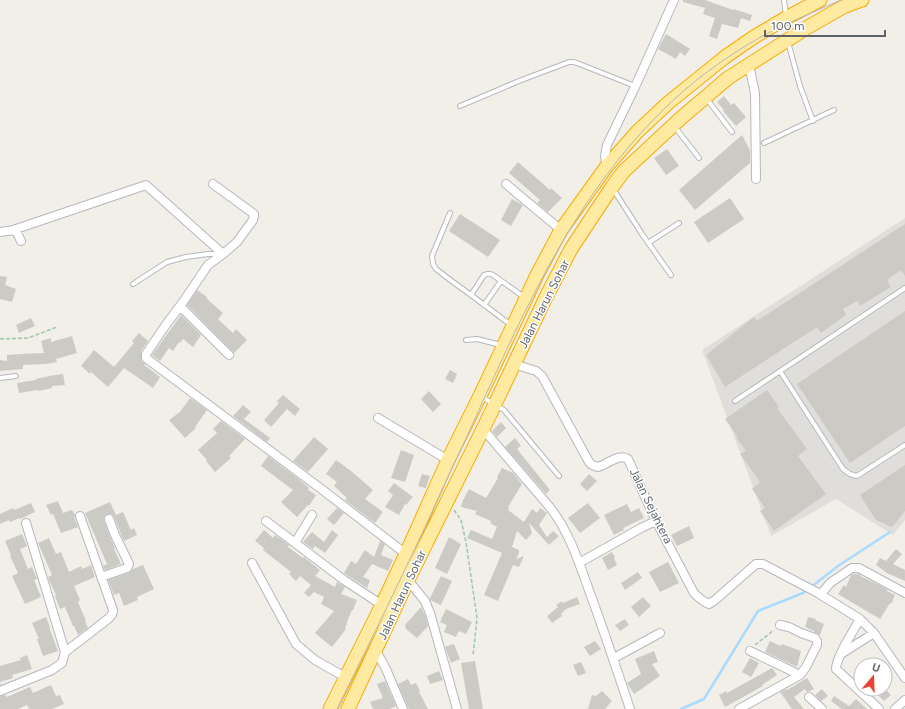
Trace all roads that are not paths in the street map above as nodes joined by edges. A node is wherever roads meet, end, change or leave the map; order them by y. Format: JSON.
{"nodes":[{"id":1,"x":674,"y":0,"type":"edge"},
{"id":2,"x":784,"y":0,"type":"edge"},
{"id":3,"x":820,"y":0,"type":"edge"},
{"id":4,"x":862,"y":0,"type":"edge"},
{"id":5,"x":786,"y":18,"type":"junction"},
{"id":6,"x":787,"y":40,"type":"junction"},
{"id":7,"x":748,"y":65,"type":"junction"},
{"id":8,"x":635,"y":86,"type":"junction"},
{"id":9,"x":705,"y":97,"type":"junction"},
{"id":10,"x":460,"y":106,"type":"dead end"},
{"id":11,"x":834,"y":110,"type":"dead end"},
{"id":12,"x":813,"y":121,"type":"junction"},
{"id":13,"x":673,"y":125,"type":"junction"},
{"id":14,"x":732,"y":132,"type":"dead end"},
{"id":15,"x":764,"y":143,"type":"dead end"},
{"id":16,"x":699,"y":158,"type":"dead end"},
{"id":17,"x":607,"y":166,"type":"junction"},
{"id":18,"x":756,"y":180,"type":"dead end"},
{"id":19,"x":214,"y":184,"type":"dead end"},
{"id":20,"x":506,"y":184,"type":"dead end"},
{"id":21,"x":612,"y":187,"type":"junction"},
{"id":22,"x":450,"y":213,"type":"dead end"},
{"id":23,"x":679,"y":223,"type":"dead end"},
{"id":24,"x":13,"y":230,"type":"junction"},
{"id":25,"x":561,"y":230,"type":"junction"},
{"id":26,"x":0,"y":232,"type":"edge"},
{"id":27,"x":21,"y":241,"type":"dead end"},
{"id":28,"x":648,"y":243,"type":"junction"},
{"id":29,"x":223,"y":254,"type":"junction"},
{"id":30,"x":671,"y":275,"type":"dead end"},
{"id":31,"x":501,"y":281,"type":"junction"},
{"id":32,"x":133,"y":284,"type":"dead end"},
{"id":33,"x":905,"y":288,"type":"edge"},
{"id":34,"x":471,"y":295,"type":"junction"},
{"id":35,"x":526,"y":299,"type":"junction"},
{"id":36,"x":484,"y":305,"type":"junction"},
{"id":37,"x":180,"y":306,"type":"junction"},
{"id":38,"x":513,"y":326,"type":"junction"},
{"id":39,"x":466,"y":340,"type":"dead end"},
{"id":40,"x":503,"y":346,"type":"junction"},
{"id":41,"x":229,"y":355,"type":"dead end"},
{"id":42,"x":514,"y":364,"type":"junction"},
{"id":43,"x":780,"y":370,"type":"junction"},
{"id":44,"x":16,"y":376,"type":"dead end"},
{"id":45,"x":0,"y":378,"type":"edge"},
{"id":46,"x":480,"y":396,"type":"junction"},
{"id":47,"x":735,"y":400,"type":"dead end"},
{"id":48,"x":495,"y":404,"type":"junction"},
{"id":49,"x":378,"y":418,"type":"dead end"},
{"id":50,"x":483,"y":429,"type":"junction"},
{"id":51,"x":905,"y":445,"type":"edge"},
{"id":52,"x":448,"y":460,"type":"junction"},
{"id":53,"x":559,"y":476,"type":"dead end"},
{"id":54,"x":312,"y":515,"type":"dead end"},
{"id":55,"x":80,"y":516,"type":"dead end"},
{"id":56,"x":109,"y":520,"type":"dead end"},
{"id":57,"x":266,"y":521,"type":"dead end"},
{"id":58,"x":656,"y":521,"type":"junction"},
{"id":59,"x":26,"y":523,"type":"dead end"},
{"id":60,"x":295,"y":543,"type":"junction"},
{"id":61,"x":406,"y":554,"type":"junction"},
{"id":62,"x":252,"y":563,"type":"dead end"},
{"id":63,"x":579,"y":563,"type":"junction"},
{"id":64,"x":101,"y":577,"type":"junction"},
{"id":65,"x":408,"y":580,"type":"junction"},
{"id":66,"x":905,"y":593,"type":"edge"},
{"id":67,"x":820,"y":594,"type":"junction"},
{"id":68,"x":382,"y":605,"type":"junction"},
{"id":69,"x":860,"y":619,"type":"junction"},
{"id":70,"x":780,"y":625,"type":"road end"},
{"id":71,"x":660,"y":633,"type":"dead end"},
{"id":72,"x":874,"y":634,"type":"junction"},
{"id":73,"x":750,"y":650,"type":"road end"},
{"id":74,"x":376,"y":651,"type":"junction"},
{"id":75,"x":65,"y":652,"type":"junction"},
{"id":76,"x":840,"y":654,"type":"junction"},
{"id":77,"x":614,"y":658,"type":"junction"},
{"id":78,"x":800,"y":674,"type":"junction"},
{"id":79,"x":345,"y":677,"type":"junction"},
{"id":80,"x":905,"y":678,"type":"edge"},
{"id":81,"x":0,"y":691,"type":"edge"},
{"id":82,"x":808,"y":697,"type":"dead end"},
{"id":83,"x":905,"y":700,"type":"edge"},
{"id":84,"x":351,"y":705,"type":"edge"},
{"id":85,"x":330,"y":709,"type":"edge"},
{"id":86,"x":403,"y":709,"type":"edge"},
{"id":87,"x":457,"y":709,"type":"edge"},
{"id":88,"x":630,"y":709,"type":"edge"},
{"id":89,"x":740,"y":709,"type":"edge"},
{"id":90,"x":822,"y":709,"type":"edge"},
{"id":91,"x":879,"y":709,"type":"edge"},
{"id":92,"x":895,"y":709,"type":"edge"}],
"edges":[{"from":1,"to":8,"type":"street"},
{"from":2,"to":5,"type":"lane"},
{"from":3,"to":5,"type":"highway","name":"Jalan Harun Sohar"},
{"from":4,"to":6,"type":"highway","name":"Jalan Harun Sohar"},
{"from":5,"to":17,"type":"highway","name":"Jalan Harun Sohar"},
{"from":6,"to":7,"type":"highway","name":"Jalan Harun Sohar"},
{"from":6,"to":12,"type":"lane"},
{"from":7,"to":9,"type":"highway","name":"Jalan Harun Sohar"},
{"from":7,"to":18,"type":"street"},
{"from":8,"to":10,"type":"lane"},
{"from":8,"to":17,"type":"street"},
{"from":9,"to":13,"type":"highway","name":"Jalan Harun Sohar"},
{"from":9,"to":14,"type":"lane"},
{"from":11,"to":12,"type":"lane"},
{"from":12,"to":15,"type":"lane"},
{"from":13,"to":16,"type":"lane"},
{"from":13,"to":21,"type":"highway","name":"Jalan Harun Sohar"},
{"from":17,"to":25,"type":"highway","name":"Jalan Harun Sohar"},
{"from":19,"to":29,"type":"street"},
{"from":20,"to":25,"type":"street"},
{"from":21,"to":28,"type":"lane"},
{"from":21,"to":42,"type":"highway","name":"Jalan Harun Sohar"},
{"from":22,"to":34,"type":"lane"},
{"from":23,"to":28,"type":"lane"},
{"from":24,"to":26,"type":"street"},
{"from":24,"to":27,"type":"street"},
{"from":24,"to":29,"type":"street"},
{"from":25,"to":35,"type":"highway","name":"Jalan Harun Sohar"},
{"from":28,"to":30,"type":"lane"},
{"from":29,"to":32,"type":"lane"},
{"from":29,"to":37,"type":"street"},
{"from":31,"to":34,"type":"lane"},
{"from":31,"to":35,"type":"lane"},
{"from":31,"to":36,"type":"lane"},
{"from":33,"to":43,"type":"lane"},
{"from":34,"to":36,"type":"lane"},
{"from":35,"to":38,"type":"highway","name":"Jalan Harun Sohar"},
{"from":36,"to":38,"type":"lane"},
{"from":37,"to":41,"type":"street"},
{"from":37,"to":61,"type":"street"},
{"from":38,"to":40,"type":"highway","name":"Jalan Harun Sohar"},
{"from":39,"to":40,"type":"lane"},
{"from":40,"to":46,"type":"highway","name":"Jalan Harun Sohar"},
{"from":42,"to":48,"type":"highway","name":"Jalan Harun Sohar"},
{"from":42,"to":58,"type":"street","name":"Jalan Sejahtera"},
{"from":43,"to":47,"type":"lane"},
{"from":43,"to":51,"type":"lane"},
{"from":44,"to":45,"type":"lane"},
{"from":46,"to":48,"type":"lane"},
{"from":46,"to":52,"type":"highway","name":"Jalan Harun Sohar"},
{"from":48,"to":50,"type":"highway","name":"Jalan Harun Sohar"},
{"from":48,"to":53,"type":"lane"},
{"from":49,"to":52,"type":"street"},
{"from":50,"to":63,"type":"street"},
{"from":50,"to":65,"type":"highway","name":"Jalan Harun Sohar"},
{"from":52,"to":61,"type":"highway","name":"Jalan Harun Sohar"},
{"from":54,"to":60,"type":"street"},
{"from":55,"to":64,"type":"street"},
{"from":56,"to":64,"type":"street"},
{"from":57,"to":60,"type":"street"},
{"from":58,"to":63,"type":"street"},
{"from":58,"to":67,"type":"street","name":"Jalan Sejahtera"},
{"from":59,"to":75,"type":"street"},
{"from":60,"to":68,"type":"street"},
{"from":61,"to":68,"type":"highway","name":"Jalan Harun Sohar"},
{"from":62,"to":79,"type":"street"},
{"from":63,"to":77,"type":"street"},
{"from":64,"to":75,"type":"street"},
{"from":65,"to":74,"type":"highway","name":"Jalan Harun Sohar"},
{"from":65,"to":87,"type":"street"},
{"from":66,"to":67,"type":"street"},
{"from":67,"to":69,"type":"street"},
{"from":68,"to":79,"type":"highway","name":"Jalan Harun Sohar"},
{"from":69,"to":72,"type":"street"},
{"from":69,"to":76,"type":"street"},
{"from":70,"to":78,"type":"street"},
{"from":71,"to":77,"type":"street"},
{"from":72,"to":76,"type":"street"},
{"from":72,"to":80,"type":"street"},
{"from":73,"to":78,"type":"street"},
{"from":74,"to":84,"type":"highway","name":"Jalan Harun Sohar"},
{"from":74,"to":86,"type":"street"},
{"from":75,"to":81,"type":"street"},
{"from":76,"to":91,"type":"street"},
{"from":77,"to":88,"type":"street"},
{"from":78,"to":89,"type":"street"},
{"from":79,"to":85,"type":"highway","name":"Jalan Harun Sohar"},
{"from":82,"to":90,"type":"street"},
{"from":83,"to":92,"type":"street"}]}
